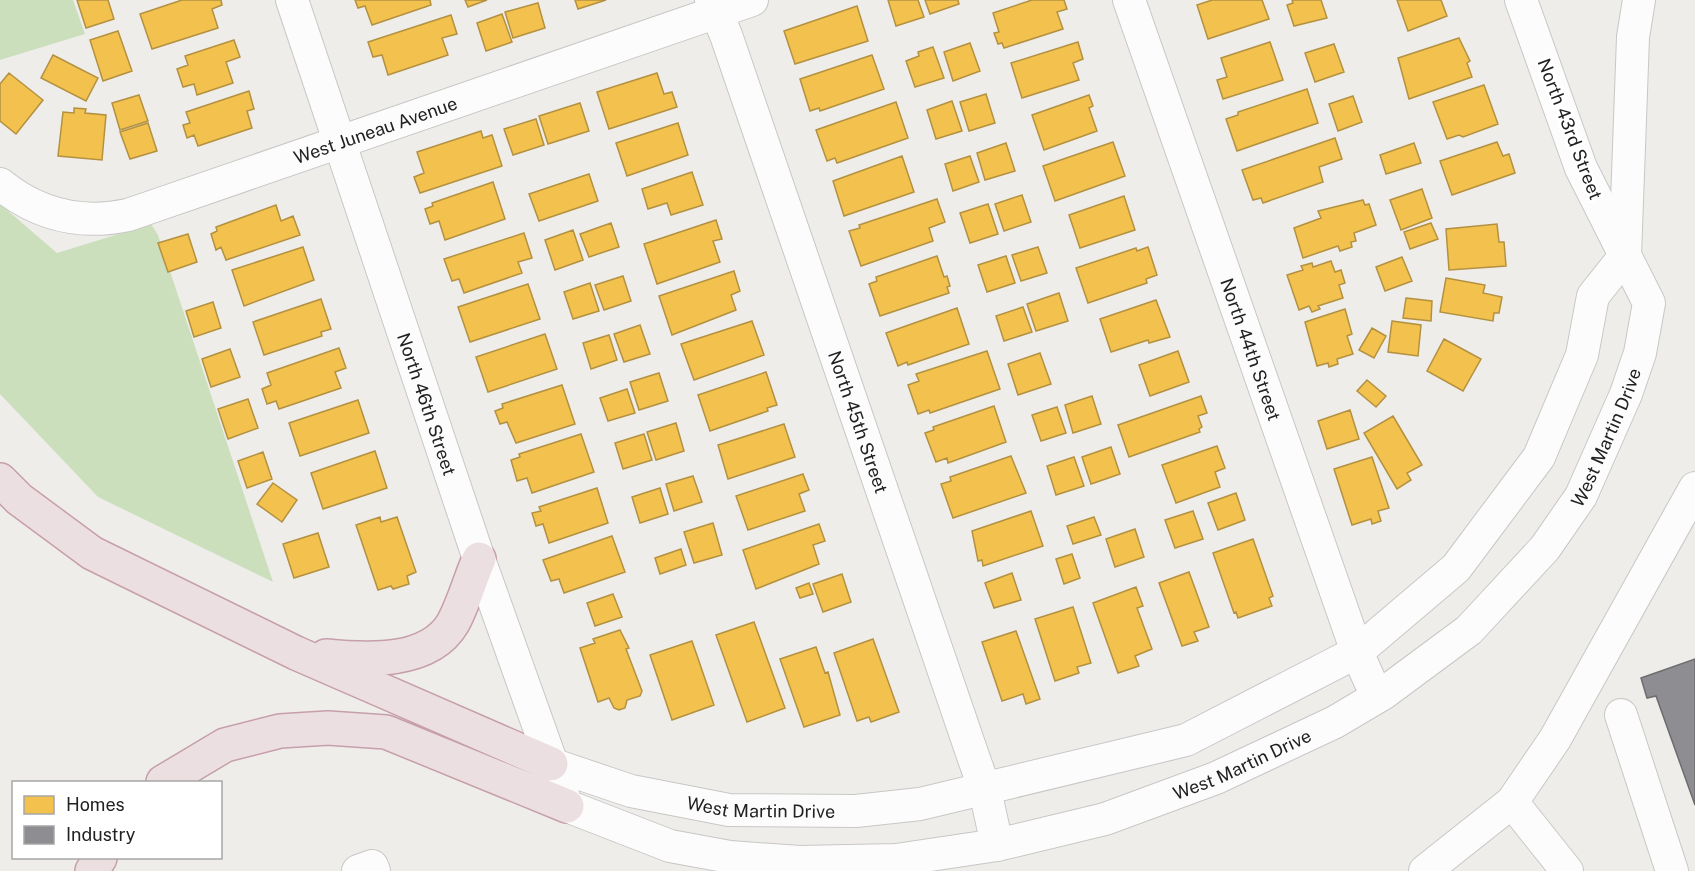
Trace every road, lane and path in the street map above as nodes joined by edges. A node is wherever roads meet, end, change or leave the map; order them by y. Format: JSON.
{"nodes":[{"id":1,"x":292,"y":0,"type":"edge"},
{"id":2,"x":752,"y":0,"type":"edge"},
{"id":3,"x":1129,"y":0,"type":"edge"},
{"id":4,"x":1521,"y":0,"type":"edge"},
{"id":5,"x":1639,"y":0,"type":"edge"},
{"id":6,"x":714,"y":7,"type":"edge"},
{"id":7,"x":340,"y":142,"type":"junction"},
{"id":8,"x":0,"y":184,"type":"edge"},
{"id":9,"x":1625,"y":256,"type":"junction"},
{"id":10,"x":0,"y":480,"type":"edge"},
{"id":11,"x":1695,"y":488,"type":"edge"},
{"id":12,"x":479,"y":559,"type":"junction"},
{"id":13,"x":1357,"y":652,"type":"junction"},
{"id":14,"x":296,"y":654,"type":"junction"},
{"id":15,"x":1377,"y":697,"type":"junction"},
{"id":16,"x":1621,"y":715,"type":"dead end"},
{"id":17,"x":551,"y":764,"type":"junction"},
{"id":18,"x":166,"y":781,"type":"edge"},
{"id":19,"x":985,"y":790,"type":"junction"},
{"id":20,"x":1512,"y":801,"type":"junction"},
{"id":21,"x":567,"y":806,"type":"junction"},
{"id":22,"x":729,"y":810,"type":"junction"},
{"id":23,"x":997,"y":845,"type":"junction"},
{"id":24,"x":731,"y":864,"type":"edge"},
{"id":25,"x":358,"y":871,"type":"edge"},
{"id":26,"x":374,"y":871,"type":"edge"},
{"id":27,"x":1425,"y":871,"type":"edge"},
{"id":28,"x":1567,"y":871,"type":"edge"},
{"id":29,"x":1672,"y":871,"type":"edge"}],
"edges":[{"from":1,"to":7,"type":"street","name":"North 46th Street"},
{"from":2,"to":6,"type":"street","name":"West Juneau Avenue"},
{"from":3,"to":13,"type":"street","name":"North 44th Street"},
{"from":4,"to":9,"type":"street","name":"North 43rd Street"},
{"from":5,"to":9,"type":"street","name":"West Martin Drive"},
{"from":6,"to":7,"type":"street","name":"West Juneau Avenue"},
{"from":6,"to":19,"type":"street","name":"North 45th Street"},
{"from":7,"to":8,"type":"street","name":"West Juneau Avenue"},
{"from":7,"to":12,"type":"street","name":"North 46th Street"},
{"from":9,"to":13,"type":"street","name":"West Martin Drive"},
{"from":9,"to":15,"type":"street","name":"West Martin Drive"},
{"from":10,"to":14,"type":"highway"},
{"from":11,"to":20,"type":"street"},
{"from":12,"to":14,"type":"highway"},
{"from":12,"to":17,"type":"street","name":"North 46th Street"},
{"from":13,"to":15,"type":"street","name":"North 44th Street"},
{"from":13,"to":19,"type":"street","name":"West Martin Drive"},
{"from":14,"to":17,"type":"highway"},
{"from":15,"to":23,"type":"street","name":"West Martin Drive"},
{"from":16,"to":29,"type":"street"},
{"from":17,"to":21,"type":"street","name":"North 46th Street"},
{"from":17,"to":22,"type":"street","name":"West Martin Drive"},
{"from":18,"to":21,"type":"highway"},
{"from":19,"to":22,"type":"street","name":"West Martin Drive"},
{"from":19,"to":23,"type":"street","name":"North 45th Street"},
{"from":20,"to":27,"type":"street"},
{"from":20,"to":28,"type":"street"},
{"from":21,"to":24,"type":"street","name":"West Martin Drive"},
{"from":22,"to":24,"type":"street"},
{"from":23,"to":24,"type":"street","name":"West Martin Drive"},
{"from":25,"to":26,"type":"street"}]}
